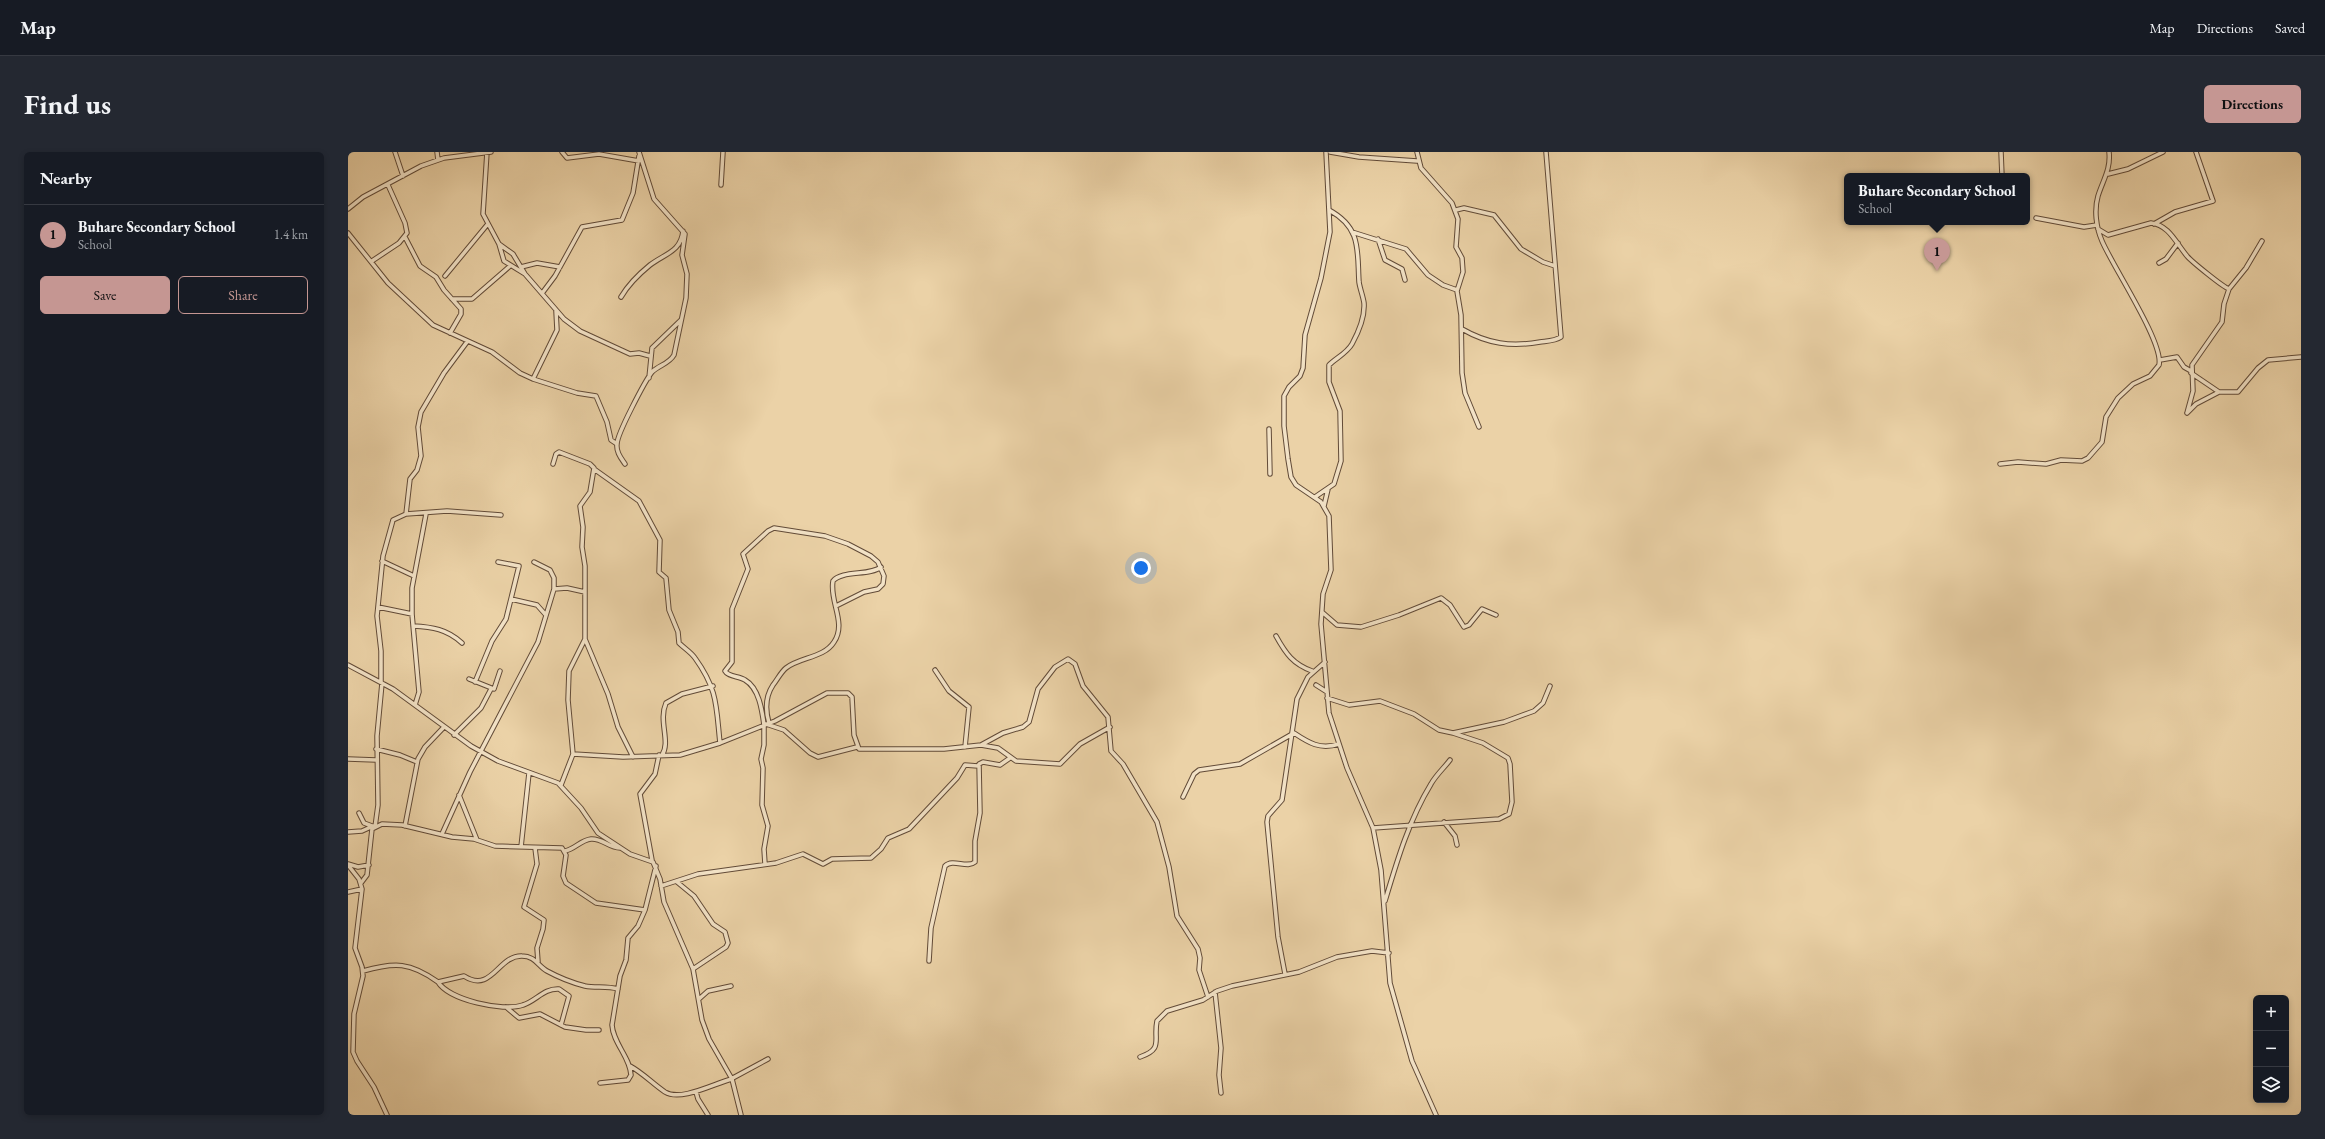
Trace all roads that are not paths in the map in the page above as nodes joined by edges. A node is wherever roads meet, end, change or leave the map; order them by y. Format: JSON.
{"nodes":[{"id":1,"x":395,"y":152,"type":"edge"},
{"id":2,"x":437,"y":152,"type":"edge"},
{"id":3,"x":487,"y":152,"type":"edge"},
{"id":4,"x":491,"y":152,"type":"edge"},
{"id":5,"x":562,"y":152,"type":"edge"},
{"id":6,"x":723,"y":152,"type":"edge"},
{"id":7,"x":1326,"y":152,"type":"edge"},
{"id":8,"x":1330,"y":152,"type":"edge"},
{"id":9,"x":1416,"y":152,"type":"edge"},
{"id":10,"x":1546,"y":152,"type":"edge"},
{"id":11,"x":2001,"y":152,"type":"edge"},
{"id":12,"x":2109,"y":152,"type":"edge"},
{"id":13,"x":2163,"y":152,"type":"edge"},
{"id":14,"x":2196,"y":152,"type":"edge"},
{"id":15,"x":639,"y":153,"type":"edge"},
{"id":16,"x":438,"y":160,"type":"junction"},
{"id":17,"x":639,"y":161,"type":"junction"},
{"id":18,"x":1418,"y":161,"type":"junction"},
{"id":19,"x":2002,"y":173,"type":"edge"},
{"id":20,"x":2108,"y":174,"type":"junction"},
{"id":21,"x":403,"y":176,"type":"junction"},
{"id":22,"x":388,"y":185,"type":"junction"},
{"id":23,"x":721,"y":185,"type":"dead end"},
{"id":24,"x":348,"y":209,"type":"edge"},
{"id":25,"x":1329,"y":210,"type":"junction"},
{"id":26,"x":1456,"y":210,"type":"junction"},
{"id":27,"x":2036,"y":218,"type":"dead end"},
{"id":28,"x":2097,"y":224,"type":"junction"},
{"id":29,"x":2154,"y":224,"type":"junction"},
{"id":30,"x":487,"y":225,"type":"junction"},
{"id":31,"x":2098,"y":229,"type":"junction"},
{"id":32,"x":683,"y":230,"type":"junction"},
{"id":33,"x":1352,"y":232,"type":"junction"},
{"id":34,"x":348,"y":233,"type":"edge"},
{"id":35,"x":405,"y":237,"type":"junction"},
{"id":36,"x":1378,"y":239,"type":"junction"},
{"id":37,"x":2262,"y":241,"type":"dead end"},
{"id":38,"x":2178,"y":243,"type":"junction"},
{"id":39,"x":499,"y":244,"type":"junction"},
{"id":40,"x":372,"y":261,"type":"junction"},
{"id":41,"x":2159,"y":263,"type":"dead end"},
{"id":42,"x":510,"y":266,"type":"junction"},
{"id":43,"x":560,"y":266,"type":"junction"},
{"id":44,"x":1555,"y":266,"type":"junction"},
{"id":45,"x":521,"y":267,"type":"junction"},
{"id":46,"x":525,"y":274,"type":"junction"},
{"id":47,"x":446,"y":276,"type":"dead end"},
{"id":48,"x":1405,"y":280,"type":"dead end"},
{"id":49,"x":2228,"y":289,"type":"junction"},
{"id":50,"x":1457,"y":290,"type":"junction"},
{"id":51,"x":543,"y":292,"type":"junction"},
{"id":52,"x":620,"y":297,"type":"dead end"},
{"id":53,"x":451,"y":298,"type":"junction"},
{"id":54,"x":556,"y":311,"type":"junction"},
{"id":55,"x":682,"y":319,"type":"junction"},
{"id":56,"x":1462,"y":329,"type":"junction"},
{"id":57,"x":450,"y":333,"type":"junction"},
{"id":58,"x":466,"y":342,"type":"junction"},
{"id":59,"x":650,"y":356,"type":"junction"},
{"id":60,"x":2301,"y":357,"type":"edge"},
{"id":61,"x":2160,"y":360,"type":"junction"},
{"id":62,"x":2191,"y":372,"type":"junction"},
{"id":63,"x":533,"y":379,"type":"junction"},
{"id":64,"x":649,"y":379,"type":"junction"},
{"id":65,"x":2219,"y":392,"type":"junction"},
{"id":66,"x":1479,"y":427,"type":"dead end"},
{"id":67,"x":1268,"y":429,"type":"dead end"},
{"id":68,"x":617,"y":444,"type":"junction"},
{"id":69,"x":552,"y":464,"type":"dead end"},
{"id":70,"x":625,"y":464,"type":"dead end"},
{"id":71,"x":2000,"y":464,"type":"dead end"},
{"id":72,"x":594,"y":470,"type":"junction"},
{"id":73,"x":1270,"y":474,"type":"dead end"},
{"id":74,"x":1328,"y":489,"type":"junction"},
{"id":75,"x":1315,"y":497,"type":"junction"},
{"id":76,"x":1324,"y":506,"type":"junction"},
{"id":77,"x":406,"y":514,"type":"junction"},
{"id":78,"x":426,"y":514,"type":"junction"},
{"id":79,"x":501,"y":515,"type":"dead end"},
{"id":80,"x":382,"y":561,"type":"junction"},
{"id":81,"x":498,"y":562,"type":"dead end"},
{"id":82,"x":534,"y":562,"type":"dead end"},
{"id":83,"x":881,"y":568,"type":"junction"},
{"id":84,"x":414,"y":576,"type":"junction"},
{"id":85,"x":554,"y":589,"type":"junction"},
{"id":86,"x":584,"y":592,"type":"junction"},
{"id":87,"x":511,"y":599,"type":"junction"},
{"id":88,"x":836,"y":606,"type":"junction"},
{"id":89,"x":378,"y":607,"type":"junction"},
{"id":90,"x":1322,"y":612,"type":"junction"},
{"id":91,"x":412,"y":614,"type":"junction"},
{"id":92,"x":545,"y":614,"type":"junction"},
{"id":93,"x":1496,"y":615,"type":"dead end"},
{"id":94,"x":413,"y":626,"type":"junction"},
{"id":95,"x":1276,"y":636,"type":"dead end"},
{"id":96,"x":585,"y":639,"type":"junction"},
{"id":97,"x":462,"y":644,"type":"dead end"},
{"id":98,"x":1325,"y":662,"type":"junction"},
{"id":99,"x":348,"y":665,"type":"edge"},
{"id":100,"x":935,"y":670,"type":"dead end"},
{"id":101,"x":500,"y":671,"type":"dead end"},
{"id":102,"x":1312,"y":671,"type":"junction"},
{"id":103,"x":469,"y":680,"type":"dead end"},
{"id":104,"x":382,"y":682,"type":"junction"},
{"id":105,"x":475,"y":682,"type":"junction"},
{"id":106,"x":1316,"y":685,"type":"dead end"},
{"id":107,"x":713,"y":686,"type":"junction"},
{"id":108,"x":1550,"y":686,"type":"dead end"},
{"id":109,"x":491,"y":689,"type":"junction"},
{"id":110,"x":1327,"y":692,"type":"junction"},
{"id":111,"x":1328,"y":698,"type":"junction"},
{"id":112,"x":415,"y":705,"type":"junction"},
{"id":113,"x":766,"y":724,"type":"junction"},
{"id":114,"x":444,"y":727,"type":"junction"},
{"id":115,"x":1110,"y":727,"type":"junction"},
{"id":116,"x":1294,"y":733,"type":"junction"},
{"id":117,"x":1453,"y":733,"type":"junction"},
{"id":118,"x":454,"y":735,"type":"junction"},
{"id":119,"x":720,"y":743,"type":"junction"},
{"id":120,"x":1339,"y":744,"type":"junction"},
{"id":121,"x":981,"y":745,"type":"junction"},
{"id":122,"x":857,"y":747,"type":"junction"},
{"id":123,"x":965,"y":747,"type":"junction"},
{"id":124,"x":376,"y":749,"type":"junction"},
{"id":125,"x":481,"y":751,"type":"junction"},
{"id":126,"x":572,"y":754,"type":"junction"},
{"id":127,"x":660,"y":755,"type":"junction"},
{"id":128,"x":633,"y":757,"type":"junction"},
{"id":129,"x":1010,"y":758,"type":"junction"},
{"id":130,"x":348,"y":760,"type":"edge"},
{"id":131,"x":376,"y":760,"type":"junction"},
{"id":132,"x":1450,"y":760,"type":"dead end"},
{"id":133,"x":417,"y":762,"type":"junction"},
{"id":134,"x":978,"y":766,"type":"junction"},
{"id":135,"x":529,"y":773,"type":"junction"},
{"id":136,"x":561,"y":785,"type":"junction"},
{"id":137,"x":459,"y":796,"type":"junction"},
{"id":138,"x":1183,"y":797,"type":"dead end"},
{"id":139,"x":359,"y":813,"type":"dead end"},
{"id":140,"x":1444,"y":822,"type":"junction"},
{"id":141,"x":374,"y":826,"type":"junction"},
{"id":142,"x":405,"y":826,"type":"junction"},
{"id":143,"x":1410,"y":826,"type":"junction"},
{"id":144,"x":1373,"y":828,"type":"junction"},
{"id":145,"x":348,"y":832,"type":"edge"},
{"id":146,"x":442,"y":834,"type":"junction"},
{"id":147,"x":477,"y":840,"type":"junction"},
{"id":148,"x":1457,"y":845,"type":"dead end"},
{"id":149,"x":521,"y":846,"type":"junction"},
{"id":150,"x":535,"y":848,"type":"junction"},
{"id":151,"x":620,"y":848,"type":"junction"},
{"id":152,"x":565,"y":851,"type":"junction"},
{"id":153,"x":652,"y":860,"type":"junction"},
{"id":154,"x":765,"y":864,"type":"junction"},
{"id":155,"x":348,"y":865,"type":"edge"},
{"id":156,"x":369,"y":865,"type":"junction"},
{"id":157,"x":656,"y":866,"type":"junction"},
{"id":158,"x":677,"y":882,"type":"junction"},
{"id":159,"x":361,"y":883,"type":"junction"},
{"id":160,"x":661,"y":886,"type":"junction"},
{"id":161,"x":362,"y":889,"type":"junction"},
{"id":162,"x":348,"y":892,"type":"edge"},
{"id":163,"x":1384,"y":905,"type":"junction"},
{"id":164,"x":645,"y":910,"type":"junction"},
{"id":165,"x":1389,"y":953,"type":"junction"},
{"id":166,"x":929,"y":961,"type":"dead end"},
{"id":167,"x":538,"y":962,"type":"junction"},
{"id":168,"x":693,"y":969,"type":"junction"},
{"id":169,"x":363,"y":972,"type":"junction"},
{"id":170,"x":1285,"y":974,"type":"junction"},
{"id":171,"x":438,"y":982,"type":"junction"},
{"id":172,"x":731,"y":986,"type":"dead end"},
{"id":173,"x":618,"y":989,"type":"junction"},
{"id":174,"x":1215,"y":992,"type":"junction"},
{"id":175,"x":1208,"y":997,"type":"junction"},
{"id":176,"x":698,"y":999,"type":"junction"},
{"id":177,"x":506,"y":1007,"type":"junction"},
{"id":178,"x":561,"y":1025,"type":"junction"},
{"id":179,"x":599,"y":1030,"type":"dead end"},
{"id":180,"x":1140,"y":1057,"type":"dead end"},
{"id":181,"x":768,"y":1059,"type":"dead end"},
{"id":182,"x":630,"y":1066,"type":"junction"},
{"id":183,"x":731,"y":1079,"type":"junction"},
{"id":184,"x":600,"y":1084,"type":"dead end"},
{"id":185,"x":696,"y":1092,"type":"junction"},
{"id":186,"x":1221,"y":1093,"type":"dead end"},
{"id":187,"x":387,"y":1115,"type":"edge"},
{"id":188,"x":708,"y":1115,"type":"edge"},
{"id":189,"x":741,"y":1115,"type":"edge"},
{"id":190,"x":1436,"y":1115,"type":"edge"}],
"edges":[{"from":1,"to":21,"type":"street"},
{"from":2,"to":16,"type":"street"},
{"from":3,"to":4,"type":"street"},
{"from":3,"to":16,"type":"street"},
{"from":3,"to":30,"type":"street"},
{"from":5,"to":17,"type":"street"},
{"from":6,"to":23,"type":"street"},
{"from":7,"to":25,"type":"street"},
{"from":8,"to":18,"type":"street"},
{"from":9,"to":18,"type":"street"},
{"from":10,"to":44,"type":"street"},
{"from":11,"to":19,"type":"street"},
{"from":12,"to":20,"type":"street"},
{"from":13,"to":20,"type":"street"},
{"from":14,"to":29,"type":"street"},
{"from":15,"to":17,"type":"street"},
{"from":15,"to":32,"type":"street"},
{"from":16,"to":21,"type":"street"},
{"from":17,"to":43,"type":"street"},
{"from":18,"to":26,"type":"street"},
{"from":20,"to":28,"type":"street"},
{"from":21,"to":22,"type":"street"},
{"from":22,"to":24,"type":"street"},
{"from":22,"to":35,"type":"street"},
{"from":25,"to":33,"type":"street"},
{"from":25,"to":75,"type":"street"},
{"from":26,"to":44,"type":"street"},
{"from":26,"to":50,"type":"street"},
{"from":27,"to":28,"type":"street"},
{"from":28,"to":31,"type":"street"},
{"from":29,"to":31,"type":"street"},
{"from":29,"to":38,"type":"street"},
{"from":30,"to":39,"type":"street"},
{"from":30,"to":47,"type":"street"},
{"from":31,"to":61,"type":"street"},
{"from":32,"to":52,"type":"street"},
{"from":32,"to":55,"type":"street"},
{"from":33,"to":36,"type":"street"},
{"from":33,"to":74,"type":"street"},
{"from":34,"to":40,"type":"street"},
{"from":35,"to":40,"type":"street"},
{"from":35,"to":53,"type":"street"},
{"from":36,"to":48,"type":"street"},
{"from":36,"to":50,"type":"street"},
{"from":37,"to":49,"type":"street"},
{"from":38,"to":41,"type":"street"},
{"from":38,"to":49,"type":"street"},
{"from":39,"to":42,"type":"street"},
{"from":39,"to":45,"type":"street"},
{"from":40,"to":57,"type":"street"},
{"from":42,"to":46,"type":"street"},
{"from":42,"to":53,"type":"street"},
{"from":43,"to":45,"type":"street"},
{"from":43,"to":51,"type":"street"},
{"from":44,"to":56,"type":"street"},
{"from":45,"to":46,"type":"street"},
{"from":46,"to":51,"type":"street"},
{"from":49,"to":62,"type":"street"},
{"from":50,"to":56,"type":"street"},
{"from":51,"to":54,"type":"street"},
{"from":53,"to":57,"type":"street"},
{"from":54,"to":59,"type":"street"},
{"from":54,"to":63,"type":"street"},
{"from":55,"to":59,"type":"street"},
{"from":55,"to":64,"type":"street"},
{"from":56,"to":66,"type":"street"},
{"from":57,"to":58,"type":"street"},
{"from":58,"to":63,"type":"street"},
{"from":58,"to":77,"type":"street"},
{"from":59,"to":64,"type":"street"},
{"from":60,"to":65,"type":"street"},
{"from":61,"to":62,"type":"street"},
{"from":61,"to":71,"type":"street"},
{"from":62,"to":65,"type":"street"},
{"from":62,"to":65,"type":"street"},
{"from":63,"to":68,"type":"street"},
{"from":64,"to":68,"type":"street"},
{"from":67,"to":73,"type":"street"},
{"from":68,"to":70,"type":"street"},
{"from":69,"to":72,"type":"street"},
{"from":72,"to":86,"type":"street"},
{"from":72,"to":107,"type":"street"},
{"from":74,"to":75,"type":"street"},
{"from":74,"to":76,"type":"street"},
{"from":75,"to":76,"type":"street"},
{"from":76,"to":90,"type":"street"},
{"from":77,"to":78,"type":"street"},
{"from":77,"to":80,"type":"street"},
{"from":78,"to":79,"type":"street"},
{"from":78,"to":84,"type":"street"},
{"from":80,"to":84,"type":"street"},
{"from":80,"to":89,"type":"street"},
{"from":81,"to":87,"type":"street"},
{"from":82,"to":85,"type":"street"},
{"from":83,"to":88,"type":"street"},
{"from":83,"to":88,"type":"street"},
{"from":83,"to":113,"type":"street"},
{"from":84,"to":91,"type":"street"},
{"from":85,"to":86,"type":"street"},
{"from":85,"to":92,"type":"street"},
{"from":86,"to":96,"type":"street"},
{"from":87,"to":92,"type":"street"},
{"from":87,"to":105,"type":"street"},
{"from":88,"to":113,"type":"street"},
{"from":89,"to":91,"type":"street"},
{"from":89,"to":104,"type":"street"},
{"from":90,"to":93,"type":"street"},
{"from":90,"to":98,"type":"street"},
{"from":91,"to":94,"type":"street"},
{"from":92,"to":125,"type":"street"},
{"from":94,"to":97,"type":"street"},
{"from":94,"to":112,"type":"street"},
{"from":95,"to":102,"type":"street"},
{"from":96,"to":126,"type":"street"},
{"from":96,"to":128,"type":"street"},
{"from":98,"to":102,"type":"street"},
{"from":98,"to":110,"type":"street"},
{"from":99,"to":104,"type":"street"},
{"from":100,"to":123,"type":"street"},
{"from":101,"to":109,"type":"street"},
{"from":102,"to":116,"type":"street"},
{"from":103,"to":105,"type":"street"},
{"from":104,"to":112,"type":"street"},
{"from":104,"to":124,"type":"street"},
{"from":105,"to":109,"type":"street"},
{"from":106,"to":110,"type":"street"},
{"from":107,"to":119,"type":"street"},
{"from":107,"to":127,"type":"street"},
{"from":108,"to":117,"type":"street"},
{"from":109,"to":118,"type":"street"},
{"from":110,"to":111,"type":"street"},
{"from":111,"to":117,"type":"street"},
{"from":111,"to":120,"type":"street"},
{"from":112,"to":114,"type":"street"},
{"from":113,"to":119,"type":"street"},
{"from":113,"to":122,"type":"street"},
{"from":113,"to":122,"type":"street"},
{"from":113,"to":154,"type":"street"},
{"from":114,"to":118,"type":"street"},
{"from":114,"to":133,"type":"street"},
{"from":115,"to":121,"type":"street"},
{"from":115,"to":129,"type":"street"},
{"from":115,"to":175,"type":"street"},
{"from":116,"to":120,"type":"street"},
{"from":116,"to":138,"type":"street"},
{"from":116,"to":170,"type":"street"},
{"from":117,"to":140,"type":"street"},
{"from":118,"to":125,"type":"street"},
{"from":119,"to":127,"type":"street"},
{"from":120,"to":144,"type":"street"},
{"from":121,"to":123,"type":"street"},
{"from":121,"to":129,"type":"street"},
{"from":122,"to":123,"type":"street"},
{"from":124,"to":131,"type":"street"},
{"from":124,"to":133,"type":"street"},
{"from":125,"to":135,"type":"street"},
{"from":125,"to":137,"type":"street"},
{"from":126,"to":128,"type":"street"},
{"from":126,"to":136,"type":"street"},
{"from":127,"to":128,"type":"street"},
{"from":127,"to":153,"type":"street"},
{"from":129,"to":134,"type":"street"},
{"from":130,"to":131,"type":"street"},
{"from":131,"to":141,"type":"street"},
{"from":132,"to":143,"type":"street"},
{"from":133,"to":142,"type":"street"},
{"from":134,"to":154,"type":"street"},
{"from":134,"to":166,"type":"street"},
{"from":135,"to":136,"type":"street"},
{"from":135,"to":149,"type":"street"},
{"from":136,"to":151,"type":"street"},
{"from":137,"to":146,"type":"street"},
{"from":137,"to":147,"type":"street"},
{"from":139,"to":141,"type":"street"},
{"from":140,"to":143,"type":"street"},
{"from":140,"to":148,"type":"street"},
{"from":141,"to":142,"type":"street"},
{"from":141,"to":145,"type":"street"},
{"from":141,"to":156,"type":"street"},
{"from":142,"to":146,"type":"street"},
{"from":143,"to":144,"type":"street"},
{"from":143,"to":163,"type":"street"},
{"from":144,"to":163,"type":"street"},
{"from":146,"to":147,"type":"street"},
{"from":147,"to":149,"type":"street"},
{"from":149,"to":150,"type":"street"},
{"from":150,"to":152,"type":"street"},
{"from":150,"to":167,"type":"street"},
{"from":151,"to":152,"type":"street"},
{"from":151,"to":153,"type":"street"},
{"from":152,"to":164,"type":"street"},
{"from":153,"to":157,"type":"street"},
{"from":154,"to":158,"type":"street"},
{"from":155,"to":156,"type":"street"},
{"from":155,"to":159,"type":"street"},
{"from":156,"to":159,"type":"street"},
{"from":157,"to":160,"type":"street"},
{"from":157,"to":164,"type":"street"},
{"from":158,"to":160,"type":"street"},
{"from":158,"to":168,"type":"street"},
{"from":159,"to":161,"type":"street"},
{"from":160,"to":168,"type":"street"},
{"from":161,"to":162,"type":"street"},
{"from":161,"to":169,"type":"street"},
{"from":163,"to":165,"type":"street"},
{"from":164,"to":173,"type":"street"},
{"from":165,"to":170,"type":"street"},
{"from":165,"to":190,"type":"street"},
{"from":167,"to":171,"type":"street"},
{"from":167,"to":173,"type":"street"},
{"from":168,"to":176,"type":"street"},
{"from":169,"to":171,"type":"street"},
{"from":169,"to":187,"type":"street"},
{"from":170,"to":174,"type":"street"},
{"from":171,"to":177,"type":"street"},
{"from":172,"to":176,"type":"street"},
{"from":173,"to":182,"type":"street"},
{"from":174,"to":175,"type":"street"},
{"from":174,"to":186,"type":"street"},
{"from":175,"to":180,"type":"street"},
{"from":176,"to":183,"type":"street"},
{"from":177,"to":178,"type":"street"},
{"from":177,"to":178,"type":"street"},
{"from":178,"to":179,"type":"street"},
{"from":181,"to":183,"type":"street"},
{"from":182,"to":184,"type":"street"},
{"from":182,"to":185,"type":"street"},
{"from":183,"to":185,"type":"street"},
{"from":183,"to":189,"type":"street"},
{"from":185,"to":188,"type":"street"}]}
